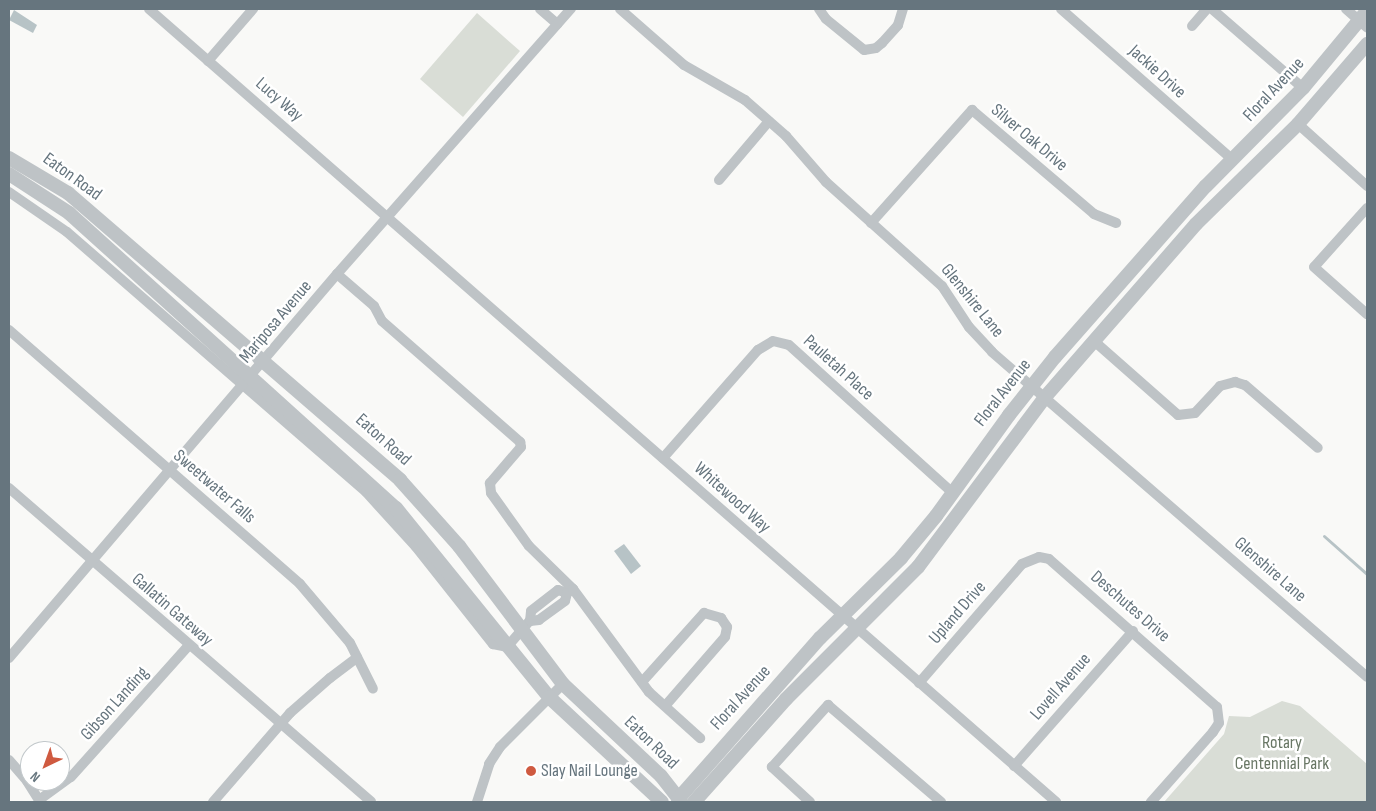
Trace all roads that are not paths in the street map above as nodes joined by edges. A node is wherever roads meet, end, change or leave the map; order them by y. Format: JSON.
{"nodes":[{"id":1,"x":149,"y":9,"type":"edge"},
{"id":2,"x":253,"y":9,"type":"edge"},
{"id":3,"x":540,"y":9,"type":"edge"},
{"id":4,"x":571,"y":9,"type":"edge"},
{"id":5,"x":620,"y":9,"type":"edge"},
{"id":6,"x":819,"y":9,"type":"edge"},
{"id":7,"x":903,"y":9,"type":"edge"},
{"id":8,"x":1061,"y":9,"type":"edge"},
{"id":9,"x":1207,"y":9,"type":"edge"},
{"id":10,"x":1212,"y":9,"type":"edge"},
{"id":11,"x":1346,"y":9,"type":"edge"},
{"id":12,"x":1365,"y":20,"type":"edge"},
{"id":13,"x":557,"y":24,"type":"junction"},
{"id":14,"x":1192,"y":26,"type":"dead end"},
{"id":15,"x":1367,"y":44,"type":"edge"},
{"id":16,"x":208,"y":61,"type":"junction"},
{"id":17,"x":1303,"y":88,"type":"junction"},
{"id":18,"x":769,"y":121,"type":"junction"},
{"id":19,"x":1298,"y":124,"type":"junction"},
{"id":20,"x":9,"y":158,"type":"edge"},
{"id":21,"x":1232,"y":160,"type":"junction"},
{"id":22,"x":9,"y":174,"type":"edge"},
{"id":23,"x":719,"y":180,"type":"dead end"},
{"id":24,"x":1367,"y":186,"type":"edge"},
{"id":25,"x":9,"y":192,"type":"edge"},
{"id":26,"x":1367,"y":208,"type":"edge"},
{"id":27,"x":387,"y":217,"type":"junction"},
{"id":28,"x":871,"y":223,"type":"junction"},
{"id":29,"x":1116,"y":223,"type":"dead end"},
{"id":30,"x":337,"y":274,"type":"junction"},
{"id":31,"x":1367,"y":314,"type":"edge"},
{"id":32,"x":9,"y":330,"type":"edge"},
{"id":33,"x":1094,"y":342,"type":"junction"},
{"id":34,"x":263,"y":361,"type":"junction"},
{"id":35,"x":247,"y":381,"type":"junction"},
{"id":36,"x":1032,"y":385,"type":"junction"},
{"id":37,"x":1046,"y":396,"type":"junction"},
{"id":38,"x":1318,"y":448,"type":"dead end"},
{"id":39,"x":663,"y":458,"type":"junction"},
{"id":40,"x":171,"y":472,"type":"junction"},
{"id":41,"x":9,"y":488,"type":"edge"},
{"id":42,"x":953,"y":493,"type":"junction"},
{"id":43,"x":92,"y":562,"type":"junction"},
{"id":44,"x":1022,"y":564,"type":"joint"},
{"id":45,"x":570,"y":591,"type":"junction"},
{"id":46,"x":842,"y":617,"type":"junction"},
{"id":47,"x":526,"y":625,"type":"junction"},
{"id":48,"x":856,"y":630,"type":"junction"},
{"id":49,"x":1133,"y":631,"type":"junction"},
{"id":50,"x":188,"y":646,"type":"junction"},
{"id":51,"x":507,"y":648,"type":"junction"},
{"id":52,"x":9,"y":658,"type":"edge"},
{"id":53,"x":358,"y":658,"type":"junction"},
{"id":54,"x":1367,"y":677,"type":"edge"},
{"id":55,"x":642,"y":682,"type":"junction"},
{"id":56,"x":919,"y":683,"type":"junction"},
{"id":57,"x":563,"y":684,"type":"junction"},
{"id":58,"x":373,"y":689,"type":"dead end"},
{"id":59,"x":549,"y":696,"type":"junction"},
{"id":60,"x":665,"y":706,"type":"junction"},
{"id":61,"x":279,"y":726,"type":"junction"},
{"id":62,"x":700,"y":738,"type":"dead end"},
{"id":63,"x":9,"y":760,"type":"edge"},
{"id":64,"x":1014,"y":766,"type":"junction"},
{"id":65,"x":39,"y":801,"type":"edge"},
{"id":66,"x":678,"y":801,"type":"edge"},
{"id":67,"x":213,"y":802,"type":"edge"},
{"id":68,"x":371,"y":802,"type":"edge"},
{"id":69,"x":477,"y":802,"type":"edge"},
{"id":70,"x":662,"y":802,"type":"edge"},
{"id":71,"x":694,"y":802,"type":"edge"},
{"id":72,"x":810,"y":802,"type":"edge"},
{"id":73,"x":941,"y":802,"type":"edge"},
{"id":74,"x":1056,"y":802,"type":"edge"},
{"id":75,"x":1151,"y":802,"type":"edge"}],
"edges":[{"from":1,"to":16,"type":"street","name":"Lucy Way"},
{"from":2,"to":16,"type":"street"},
{"from":3,"to":13,"type":"street"},
{"from":4,"to":13,"type":"street","name":"Mariposa Avenue"},
{"from":5,"to":18,"type":"street","name":"Glenshire Lane"},
{"from":6,"to":7,"type":"street"},
{"from":8,"to":21,"type":"street","name":"Jackie Drive"},
{"from":9,"to":14,"type":"street"},
{"from":10,"to":17,"type":"street"},
{"from":11,"to":12,"type":"street"},
{"from":12,"to":17,"type":"street","name":"Floral Avenue"},
{"from":13,"to":27,"type":"street","name":"Mariposa Avenue"},
{"from":15,"to":19,"type":"street","name":"Floral Avenue"},
{"from":16,"to":27,"type":"street","name":"Lucy Way"},
{"from":17,"to":21,"type":"street","name":"Floral Avenue"},
{"from":18,"to":23,"type":"street"},
{"from":18,"to":28,"type":"street","name":"Glenshire Lane"},
{"from":19,"to":24,"type":"street"},
{"from":19,"to":33,"type":"street","name":"Floral Avenue"},
{"from":20,"to":34,"type":"street","name":"Eaton Road"},
{"from":21,"to":36,"type":"street","name":"Floral Avenue"},
{"from":22,"to":35,"type":"street","name":"Eaton Road"},
{"from":25,"to":35,"type":"street","name":"Eaton Road"},
{"from":26,"to":31,"type":"street"},
{"from":27,"to":30,"type":"street","name":"Mariposa Avenue"},
{"from":27,"to":39,"type":"street","name":"Whitewood Way"},
{"from":28,"to":29,"type":"street","name":"Silver Oak Drive"},
{"from":28,"to":36,"type":"street","name":"Glenshire Lane"},
{"from":30,"to":34,"type":"street","name":"Mariposa Avenue"},
{"from":30,"to":45,"type":"street"},
{"from":32,"to":40,"type":"street","name":"Sweetwater Falls"},
{"from":33,"to":37,"type":"street","name":"Floral Avenue"},
{"from":33,"to":38,"type":"street"},
{"from":34,"to":35,"type":"street","name":"Mariposa Avenue"},
{"from":34,"to":47,"type":"street","name":"Eaton Road"},
{"from":35,"to":40,"type":"street","name":"Mariposa Avenue"},
{"from":35,"to":51,"type":"street","name":"Eaton Road"},
{"from":36,"to":37,"type":"street","name":"Glenshire Lane"},
{"from":36,"to":42,"type":"street","name":"Floral Avenue"},
{"from":37,"to":48,"type":"street","name":"Floral Avenue"},
{"from":37,"to":54,"type":"street","name":"Glenshire Lane"},
{"from":39,"to":42,"type":"street","name":"Pauletah Place"},
{"from":39,"to":46,"type":"street","name":"Whitewood Way"},
{"from":40,"to":43,"type":"street","name":"Mariposa Avenue"},
{"from":40,"to":53,"type":"street","name":"Sweetwater Falls"},
{"from":41,"to":43,"type":"street","name":"Gallatin Gateway"},
{"from":42,"to":46,"type":"street","name":"Floral Avenue"},
{"from":43,"to":50,"type":"street","name":"Gallatin Gateway"},
{"from":43,"to":52,"type":"street","name":"Mariposa Avenue"},
{"from":44,"to":49,"type":"street","name":"Deschutes Drive"},
{"from":44,"to":56,"type":"street","name":"Upland Drive"},
{"from":45,"to":47,"type":"street"},
{"from":45,"to":55,"type":"street"},
{"from":46,"to":48,"type":"street","name":"Whitewood Way"},
{"from":46,"to":66,"type":"street","name":"Floral Avenue"},
{"from":47,"to":51,"type":"street"},
{"from":47,"to":57,"type":"street","name":"Eaton Road"},
{"from":48,"to":56,"type":"street","name":"Whitewood Way"},
{"from":48,"to":71,"type":"street","name":"Floral Avenue"},
{"from":49,"to":64,"type":"street","name":"Lovell Avenue"},
{"from":49,"to":75,"type":"street","name":"Deschutes Drive"},
{"from":50,"to":61,"type":"street","name":"Gallatin Gateway"},
{"from":50,"to":65,"type":"street","name":"Gibson Landing"},
{"from":51,"to":59,"type":"street","name":"Eaton Road"},
{"from":53,"to":58,"type":"street","name":"Sweetwater Falls"},
{"from":53,"to":61,"type":"street"},
{"from":55,"to":60,"type":"street"},
{"from":55,"to":60,"type":"street"},
{"from":56,"to":64,"type":"street","name":"Whitewood Way"},
{"from":57,"to":59,"type":"street"},
{"from":57,"to":66,"type":"street","name":"Eaton Road"},
{"from":59,"to":69,"type":"street"},
{"from":59,"to":70,"type":"street","name":"Eaton Road"},
{"from":60,"to":62,"type":"street"},
{"from":61,"to":67,"type":"street"},
{"from":61,"to":68,"type":"street","name":"Gallatin Gateway"},
{"from":63,"to":65,"type":"street"},
{"from":64,"to":74,"type":"street","name":"Whitewood Way"},
{"from":72,"to":73,"type":"street"}]}
